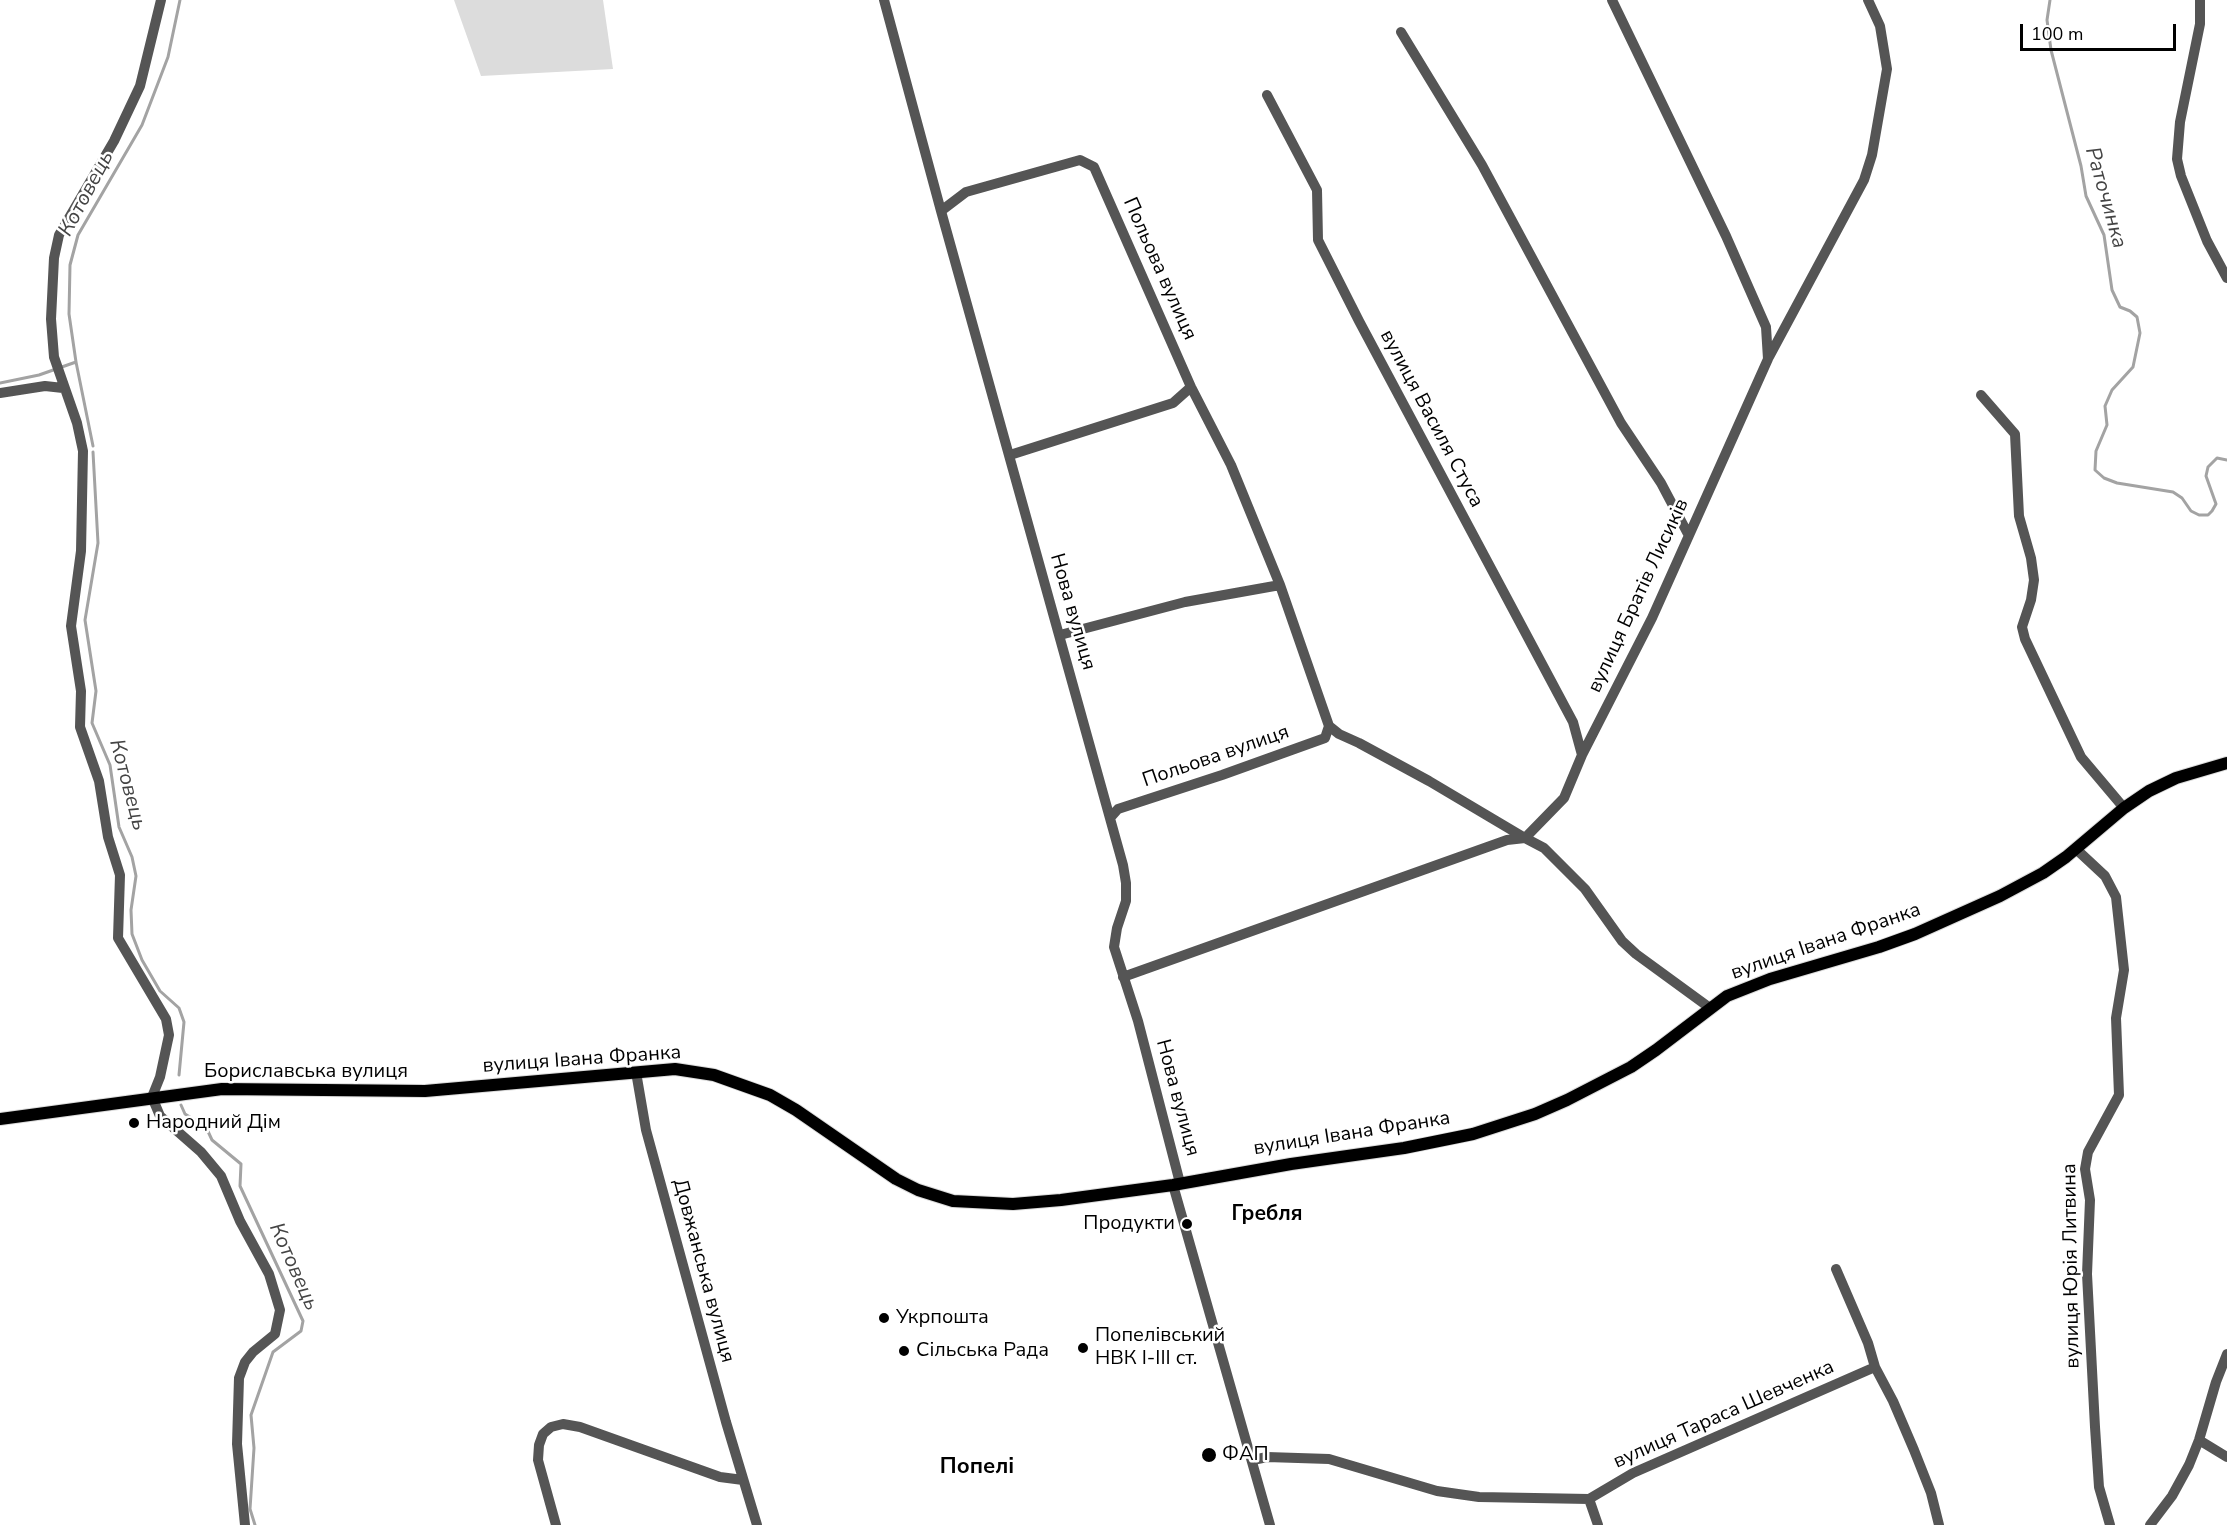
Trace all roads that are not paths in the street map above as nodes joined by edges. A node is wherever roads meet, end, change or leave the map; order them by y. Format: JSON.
{"nodes":[{"id":1,"x":161,"y":0,"type":"edge"},
{"id":2,"x":884,"y":0,"type":"edge"},
{"id":3,"x":1612,"y":0,"type":"edge"},
{"id":4,"x":1868,"y":0,"type":"edge"},
{"id":5,"x":2200,"y":0,"type":"edge"},
{"id":6,"x":1401,"y":32,"type":"dead end"},
{"id":7,"x":1267,"y":95,"type":"dead end"},
{"id":8,"x":941,"y":212,"type":"junction"},
{"id":9,"x":2227,"y":278,"type":"edge"},
{"id":10,"x":1768,"y":358,"type":"junction"},
{"id":11,"x":62,"y":383,"type":"junction"},
{"id":12,"x":1191,"y":387,"type":"junction"},
{"id":13,"x":0,"y":393,"type":"edge"},
{"id":14,"x":1981,"y":395,"type":"dead end"},
{"id":15,"x":1010,"y":455,"type":"junction"},
{"id":16,"x":1688,"y":534,"type":"junction"},
{"id":17,"x":1280,"y":585,"type":"junction"},
{"id":18,"x":1060,"y":635,"type":"junction"},
{"id":19,"x":1329,"y":726,"type":"junction"},
{"id":20,"x":1339,"y":734,"type":"junction"},
{"id":21,"x":1325,"y":738,"type":"junction"},
{"id":22,"x":1582,"y":755,"type":"junction"},
{"id":23,"x":2227,"y":763,"type":"edge"},
{"id":24,"x":2124,"y":808,"type":"junction"},
{"id":25,"x":1110,"y":818,"type":"junction"},
{"id":26,"x":1526,"y":838,"type":"junction"},
{"id":27,"x":2076,"y":849,"type":"junction"},
{"id":28,"x":1123,"y":977,"type":"junction"},
{"id":29,"x":1710,"y":1008,"type":"junction"},
{"id":30,"x":636,"y":1071,"type":"junction"},
{"id":31,"x":425,"y":1090,"type":"joint"},
{"id":32,"x":152,"y":1097,"type":"junction"},
{"id":33,"x":0,"y":1119,"type":"edge"},
{"id":34,"x":1176,"y":1184,"type":"junction"},
{"id":35,"x":1836,"y":1269,"type":"dead end"},
{"id":36,"x":2227,"y":1354,"type":"edge"},
{"id":37,"x":1875,"y":1366,"type":"junction"},
{"id":38,"x":2199,"y":1440,"type":"junction"},
{"id":39,"x":2227,"y":1457,"type":"edge"},
{"id":40,"x":1252,"y":1460,"type":"junction"},
{"id":41,"x":743,"y":1480,"type":"junction"},
{"id":42,"x":1589,"y":1499,"type":"junction"},
{"id":43,"x":246,"y":1525,"type":"edge"},
{"id":44,"x":556,"y":1525,"type":"edge"},
{"id":45,"x":757,"y":1525,"type":"edge"},
{"id":46,"x":1270,"y":1525,"type":"edge"},
{"id":47,"x":1598,"y":1525,"type":"edge"},
{"id":48,"x":1939,"y":1525,"type":"edge"},
{"id":49,"x":2110,"y":1525,"type":"edge"},
{"id":50,"x":2150,"y":1525,"type":"edge"}],
"edges":[{"from":1,"to":11,"type":"street"},
{"from":2,"to":8,"type":"street","name":"Нова вулиця"},
{"from":3,"to":10,"type":"street","name":"вулиця Братів Лисиків"},
{"from":4,"to":10,"type":"street","name":"вулиця Братів Лисиків"},
{"from":5,"to":9,"type":"street"},
{"from":6,"to":16,"type":"street"},
{"from":7,"to":22,"type":"street","name":"вулиця Василя Стуса"},
{"from":8,"to":12,"type":"street","name":"Польова вулиця"},
{"from":8,"to":15,"type":"street","name":"Нова вулиця"},
{"from":10,"to":16,"type":"street","name":"вулиця Братів Лисиків"},
{"from":11,"to":13,"type":"street"},
{"from":11,"to":32,"type":"street"},
{"from":12,"to":15,"type":"street"},
{"from":12,"to":17,"type":"street","name":"Польова вулиця"},
{"from":14,"to":24,"type":"street"},
{"from":15,"to":18,"type":"street","name":"Нова вулиця"},
{"from":16,"to":22,"type":"street","name":"вулиця Братів Лисиків"},
{"from":17,"to":18,"type":"street"},
{"from":17,"to":19,"type":"street","name":"Польова вулиця"},
{"from":18,"to":25,"type":"street","name":"Нова вулиця"},
{"from":19,"to":20,"type":"street"},
{"from":19,"to":21,"type":"street"},
{"from":20,"to":21,"type":"street","name":"Польова вулиця"},
{"from":20,"to":26,"type":"street"},
{"from":21,"to":25,"type":"street","name":"Польова вулиця"},
{"from":22,"to":26,"type":"street","name":"вулиця Братів Лисиків"},
{"from":23,"to":24,"type":"main road","name":"вулиця Івана Франка"},
{"from":24,"to":27,"type":"main road","name":"вулиця Івана Франка"},
{"from":25,"to":28,"type":"street","name":"Нова вулиця"},
{"from":26,"to":28,"type":"street"},
{"from":26,"to":29,"type":"street"},
{"from":27,"to":29,"type":"main road","name":"вулиця Івана Франка"},
{"from":27,"to":49,"type":"street","name":"вулиця Юрія Литвина"},
{"from":28,"to":34,"type":"street","name":"Нова вулиця"},
{"from":29,"to":34,"type":"main road","name":"вулиця Івана Франка"},
{"from":30,"to":31,"type":"main road","name":"вулиця Івана Франка"},
{"from":30,"to":34,"type":"main road","name":"вулиця Івана Франка"},
{"from":30,"to":41,"type":"street","name":"Довжанська вулиця"},
{"from":31,"to":32,"type":"main road","name":"Бориславська вулиця"},
{"from":32,"to":33,"type":"main road","name":"Бориславська вулиця"},
{"from":32,"to":43,"type":"street"},
{"from":34,"to":40,"type":"street","name":"Нова вулиця"},
{"from":35,"to":37,"type":"street"},
{"from":36,"to":38,"type":"street"},
{"from":37,"to":42,"type":"street","name":"вулиця Тараса Шевченка"},
{"from":37,"to":48,"type":"street"},
{"from":38,"to":39,"type":"street"},
{"from":38,"to":50,"type":"street"},
{"from":40,"to":42,"type":"street"},
{"from":40,"to":46,"type":"street","name":"Нова вулиця"},
{"from":41,"to":44,"type":"street"},
{"from":41,"to":45,"type":"street","name":"Довжанська вулиця"},
{"from":42,"to":47,"type":"street"}]}
